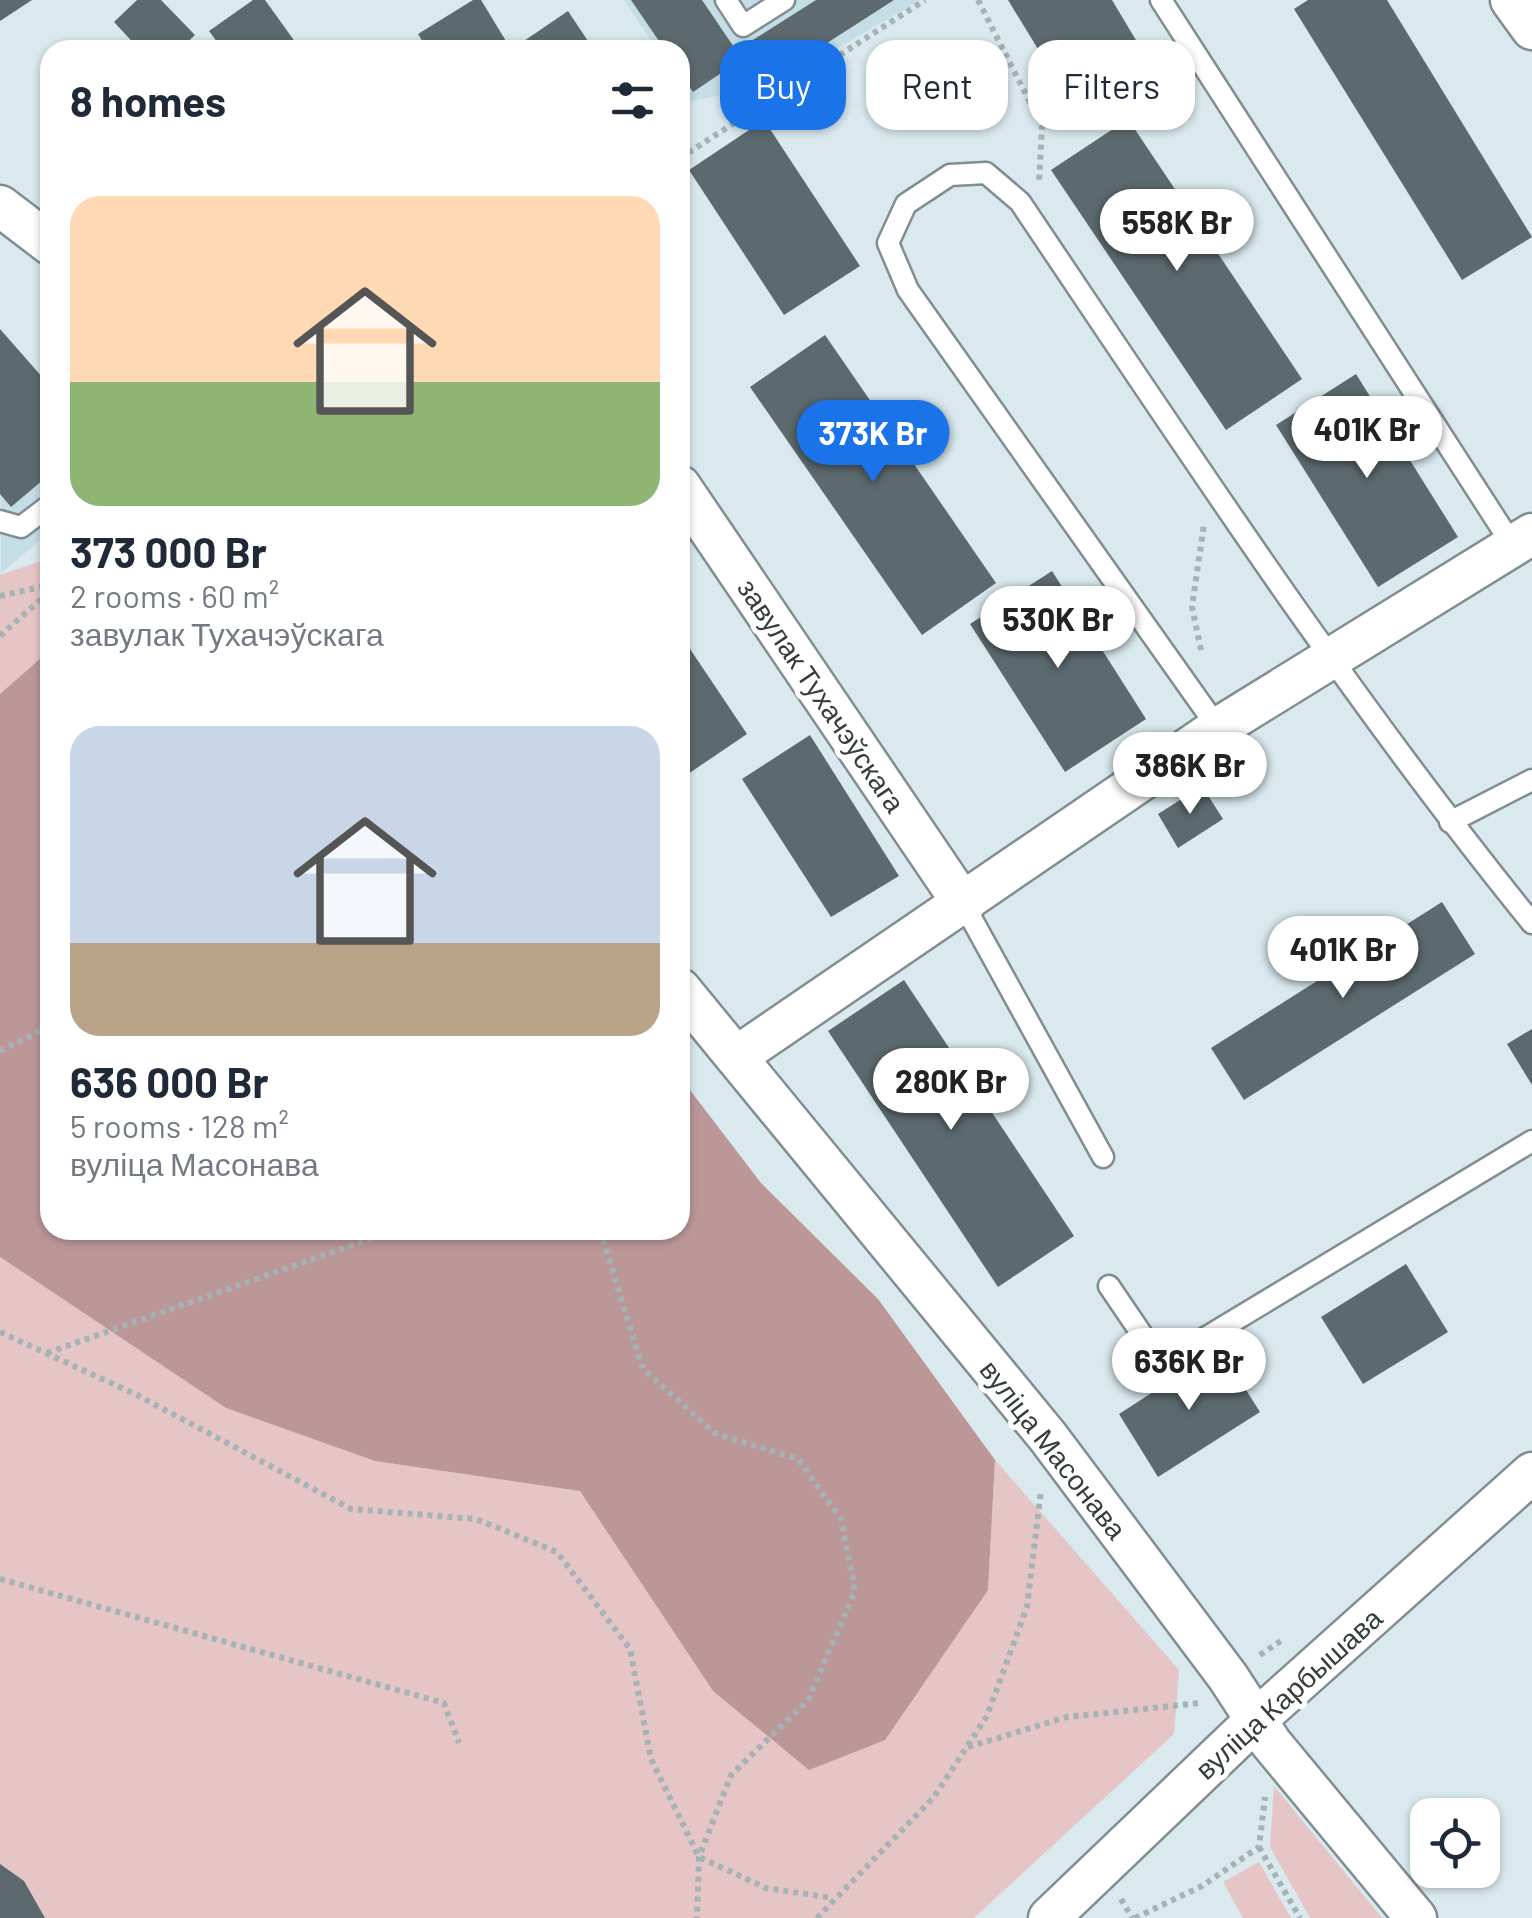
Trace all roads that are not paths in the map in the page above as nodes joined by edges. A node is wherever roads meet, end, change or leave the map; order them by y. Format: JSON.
{"nodes":[{"id":1,"x":726,"y":0,"type":"edge"},
{"id":2,"x":784,"y":0,"type":"edge"},
{"id":3,"x":1161,"y":0,"type":"edge"},
{"id":4,"x":1511,"y":0,"type":"edge"},
{"id":5,"x":1532,"y":29,"type":"edge"},
{"id":6,"x":0,"y":206,"type":"edge"},
{"id":7,"x":40,"y":230,"type":"edge"},
{"id":8,"x":690,"y":501,"type":"edge"},
{"id":9,"x":40,"y":513,"type":"edge"},
{"id":10,"x":0,"y":521,"type":"edge"},
{"id":11,"x":1522,"y":540,"type":"edge"},
{"id":12,"x":1330,"y":658,"type":"junction"},
{"id":13,"x":1218,"y":728,"type":"junction"},
{"id":14,"x":1532,"y":780,"type":"edge"},
{"id":15,"x":1450,"y":822,"type":"junction"},
{"id":16,"x":964,"y":904,"type":"junction"},
{"id":17,"x":1532,"y":923,"type":"edge"},
{"id":18,"x":690,"y":1001,"type":"edge"},
{"id":19,"x":736,"y":1056,"type":"junction"},
{"id":20,"x":1532,"y":1141,"type":"edge"},
{"id":21,"x":1102,"y":1157,"type":"dead end"},
{"id":22,"x":1109,"y":1286,"type":"dead end"},
{"id":23,"x":1532,"y":1473,"type":"edge"},
{"id":24,"x":1264,"y":1731,"type":"junction"},
{"id":25,"x":1049,"y":1918,"type":"edge"},
{"id":26,"x":1416,"y":1918,"type":"edge"}],
"edges":[{"from":1,"to":2,"type":"lane"},
{"from":3,"to":11,"type":"lane"},
{"from":4,"to":5,"type":"street"},
{"from":6,"to":7,"type":"street"},
{"from":8,"to":16,"type":"street","name":"завулак Тухачэўскага"},
{"from":9,"to":10,"type":"lane"},
{"from":11,"to":12,"type":"street"},
{"from":12,"to":13,"type":"street"},
{"from":12,"to":13,"type":"lane"},
{"from":12,"to":15,"type":"lane"},
{"from":13,"to":16,"type":"street"},
{"from":14,"to":15,"type":"lane"},
{"from":15,"to":17,"type":"lane"},
{"from":16,"to":19,"type":"street"},
{"from":16,"to":21,"type":"lane"},
{"from":18,"to":19,"type":"street","name":"вуліца Масонава"},
{"from":19,"to":24,"type":"street","name":"вуліца Масонава"},
{"from":20,"to":22,"type":"lane"},
{"from":23,"to":24,"type":"street","name":"вуліца Карбышава"},
{"from":24,"to":25,"type":"street","name":"вуліца Карбышава"},
{"from":24,"to":26,"type":"street","name":"вуліца Масонава"}]}
